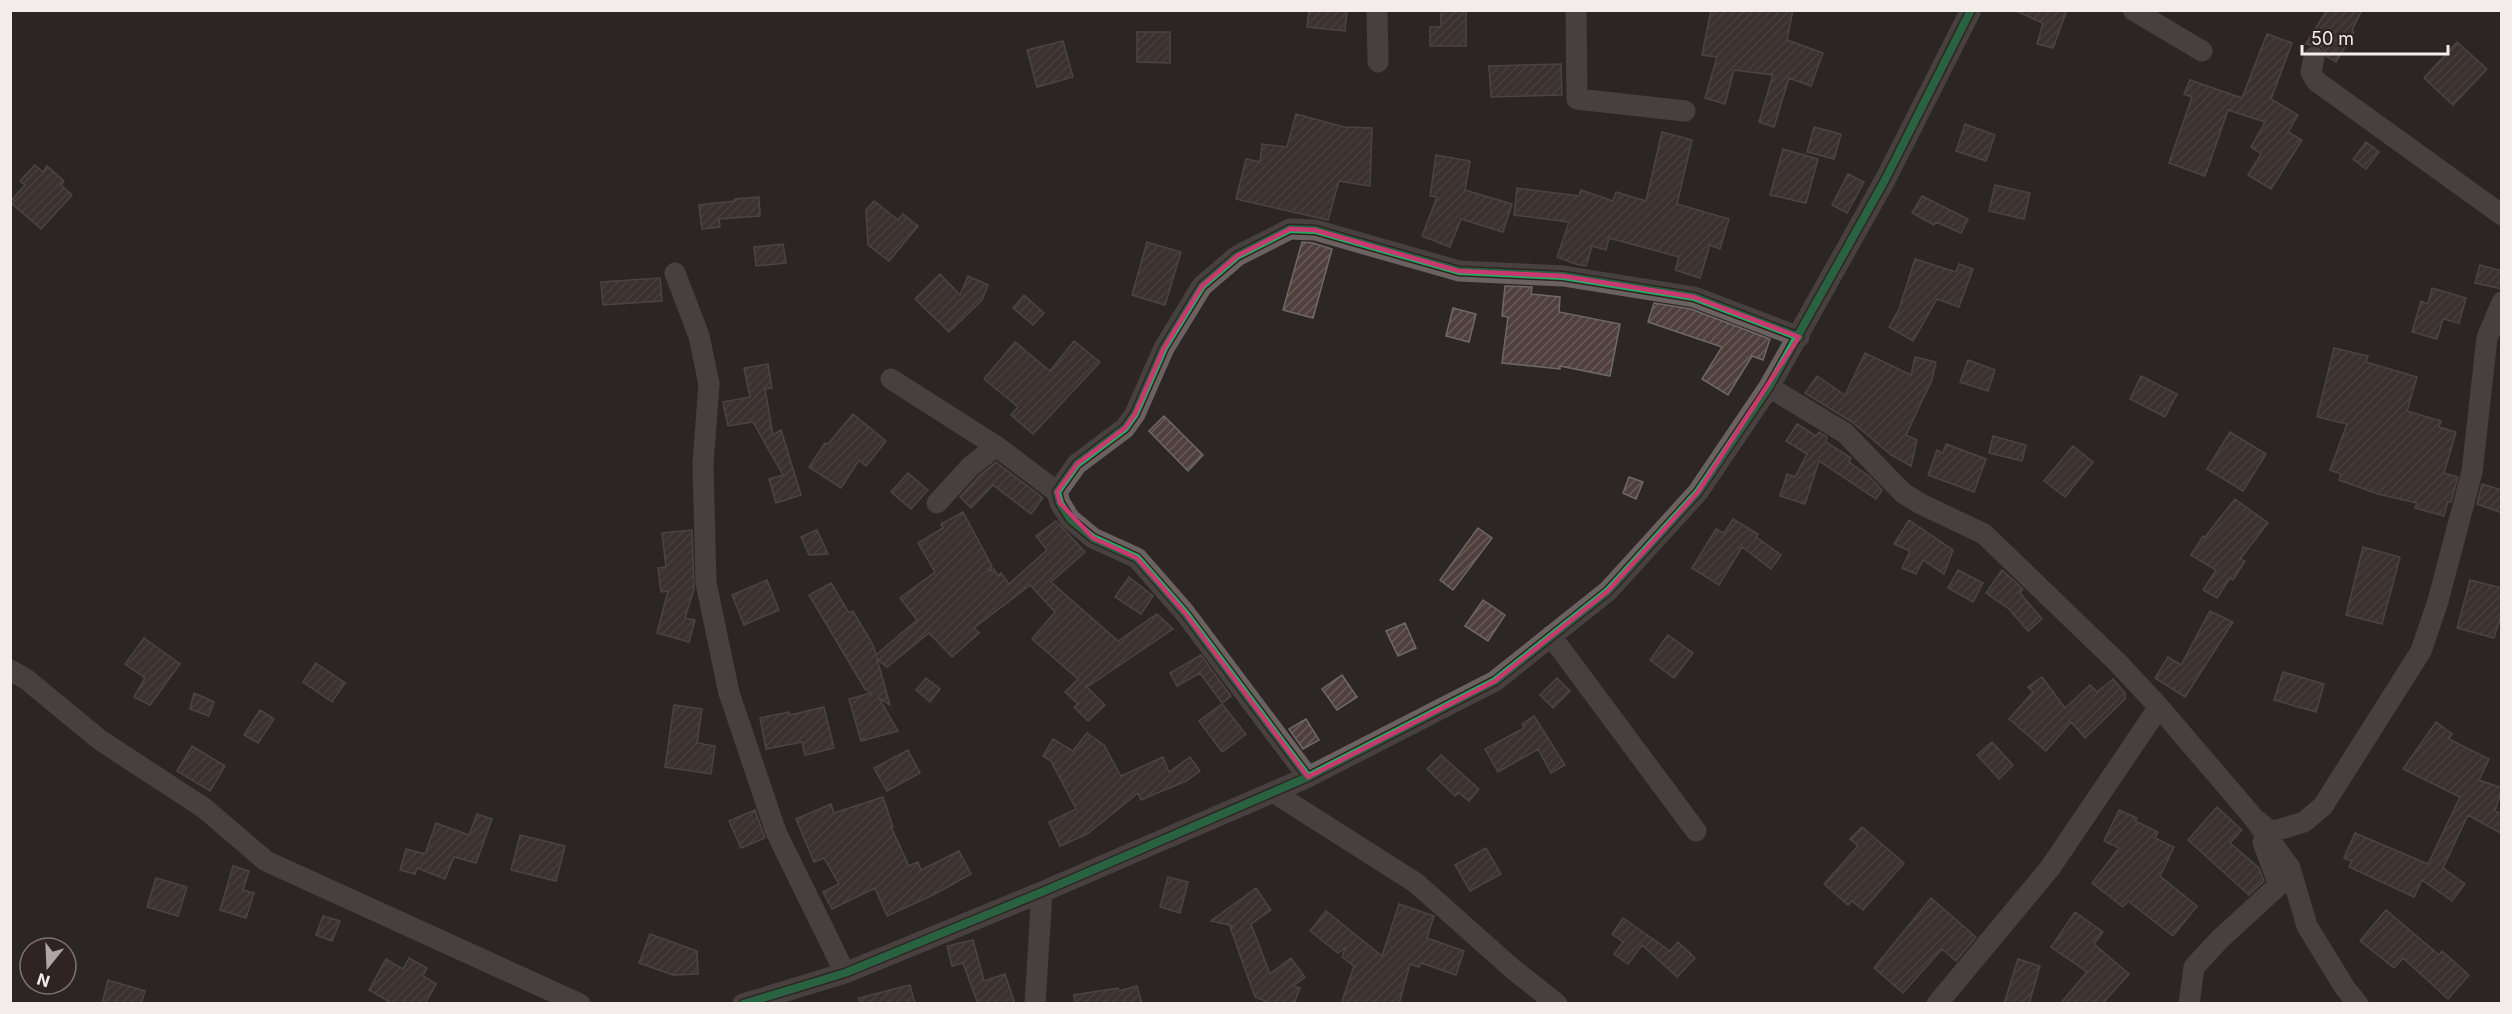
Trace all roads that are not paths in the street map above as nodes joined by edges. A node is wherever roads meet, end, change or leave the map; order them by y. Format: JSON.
{"nodes":[{"id":1,"x":1377,"y":10,"type":"edge"},
{"id":2,"x":1576,"y":10,"type":"edge"},
{"id":3,"x":1971,"y":10,"type":"edge"},
{"id":4,"x":2133,"y":10,"type":"edge"},
{"id":5,"x":2202,"y":51,"type":"dead end"},
{"id":6,"x":2314,"y":57,"type":"dead end"},
{"id":7,"x":1378,"y":62,"type":"dead end"},
{"id":8,"x":1685,"y":111,"type":"dead end"},
{"id":9,"x":2502,"y":215,"type":"edge"},
{"id":10,"x":675,"y":273,"type":"dead end"},
{"id":11,"x":2502,"y":302,"type":"edge"},
{"id":12,"x":1799,"y":338,"type":"junction"},
{"id":13,"x":891,"y":379,"type":"dead end"},
{"id":14,"x":1769,"y":387,"type":"junction"},
{"id":15,"x":996,"y":446,"type":"junction"},
{"id":16,"x":1057,"y":492,"type":"junction"},
{"id":17,"x":936,"y":503,"type":"dead end"},
{"id":18,"x":1551,"y":636,"type":"junction"},
{"id":19,"x":10,"y":670,"type":"edge"},
{"id":20,"x":2159,"y":707,"type":"junction"},
{"id":21,"x":1308,"y":777,"type":"junction"},
{"id":22,"x":1273,"y":792,"type":"junction"},
{"id":23,"x":2253,"y":817,"type":"junction"},
{"id":24,"x":1696,"y":831,"type":"dead end"},
{"id":25,"x":1042,"y":892,"type":"junction"},
{"id":26,"x":845,"y":973,"type":"junction"},
{"id":27,"x":580,"y":1004,"type":"edge"},
{"id":28,"x":743,"y":1004,"type":"edge"},
{"id":29,"x":1035,"y":1004,"type":"edge"},
{"id":30,"x":1557,"y":1004,"type":"edge"},
{"id":31,"x":1936,"y":1004,"type":"edge"},
{"id":32,"x":2189,"y":1004,"type":"edge"},
{"id":33,"x":2358,"y":1004,"type":"edge"}],
"edges":[{"from":1,"to":7,"type":"street"},
{"from":2,"to":8,"type":"street"},
{"from":3,"to":12,"type":"street"},
{"from":4,"to":5,"type":"street"},
{"from":6,"to":9,"type":"street"},
{"from":10,"to":26,"type":"street"},
{"from":11,"to":23,"type":"street"},
{"from":12,"to":14,"type":"street"},
{"from":12,"to":16,"type":"street"},
{"from":13,"to":15,"type":"street"},
{"from":14,"to":18,"type":"street"},
{"from":14,"to":20,"type":"street"},
{"from":15,"to":16,"type":"street"},
{"from":15,"to":17,"type":"street"},
{"from":16,"to":21,"type":"street"},
{"from":18,"to":21,"type":"street"},
{"from":18,"to":24,"type":"street"},
{"from":19,"to":27,"type":"street"},
{"from":20,"to":23,"type":"street"},
{"from":20,"to":31,"type":"street"},
{"from":21,"to":22,"type":"street"},
{"from":22,"to":25,"type":"street"},
{"from":22,"to":30,"type":"street"},
{"from":23,"to":32,"type":"street"},
{"from":23,"to":33,"type":"street"},
{"from":25,"to":26,"type":"street"},
{"from":25,"to":29,"type":"street"},
{"from":26,"to":28,"type":"street"}]}
